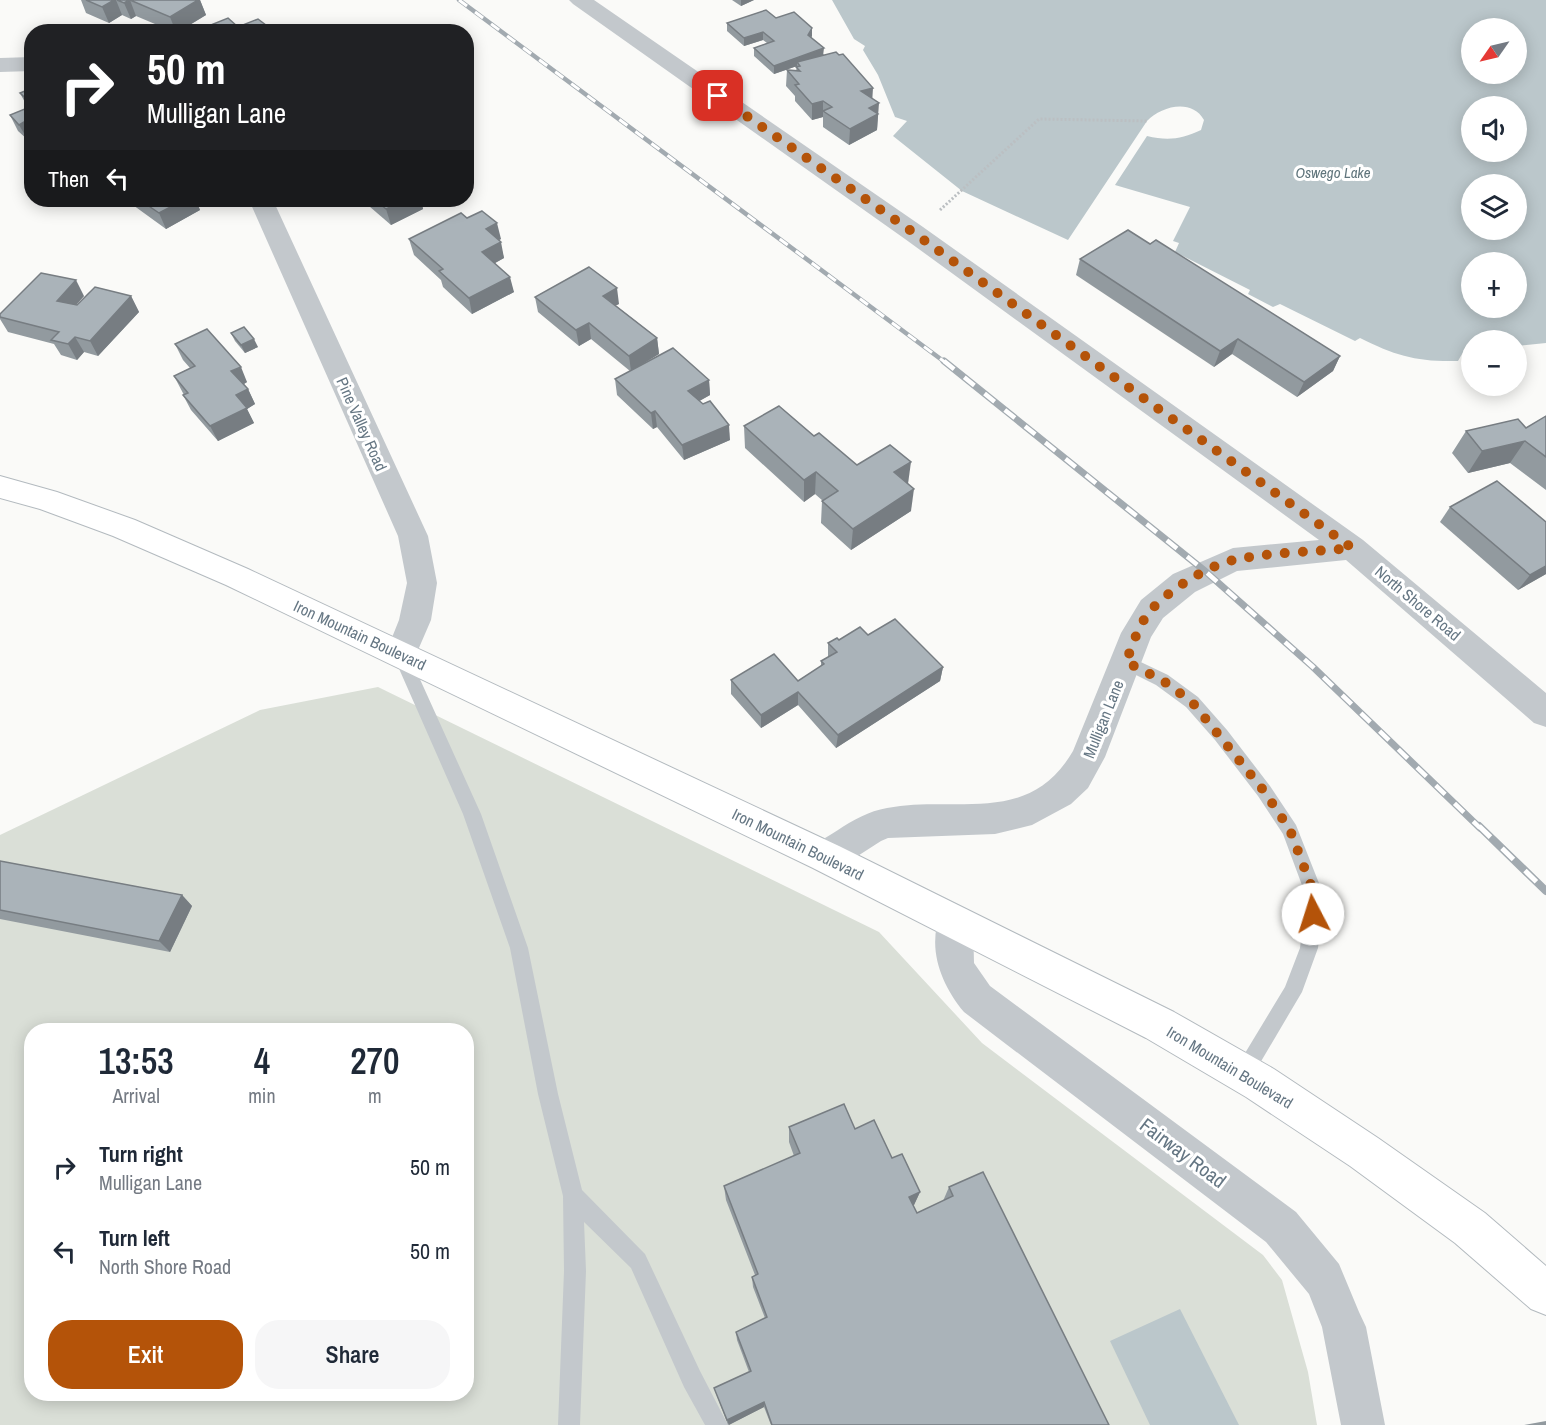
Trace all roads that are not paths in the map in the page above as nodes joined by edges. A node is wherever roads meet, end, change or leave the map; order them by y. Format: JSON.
{"nodes":[{"id":1,"x":580,"y":0,"type":"edge"},
{"id":2,"x":24,"y":64,"type":"edge"},
{"id":3,"x":0,"y":65,"type":"edge"},
{"id":4,"x":264,"y":207,"type":"edge"},
{"id":5,"x":0,"y":487,"type":"edge"},
{"id":6,"x":1352,"y":548,"type":"junction"},
{"id":7,"x":401,"y":655,"type":"junction"},
{"id":8,"x":1126,"y":662,"type":"junction"},
{"id":9,"x":1546,"y":713,"type":"edge"},
{"id":10,"x":826,"y":857,"type":"junction"},
{"id":11,"x":955,"y":922,"type":"junction"},
{"id":12,"x":1243,"y":1073,"type":"junction"},
{"id":13,"x":573,"y":1196,"type":"junction"},
{"id":14,"x":1546,"y":1294,"type":"edge"},
{"id":15,"x":569,"y":1425,"type":"edge"},
{"id":16,"x":717,"y":1425,"type":"edge"},
{"id":17,"x":1363,"y":1425,"type":"edge"}],
"edges":[{"from":1,"to":6,"type":"street","name":"North Shore Road"},
{"from":2,"to":3,"type":"street"},
{"from":4,"to":7,"type":"street","name":"Pine Valley Road"},
{"from":5,"to":7,"type":"street","name":"Iron Mountain Boulevard"},
{"from":6,"to":8,"type":"street","name":"Mulligan Lane"},
{"from":6,"to":9,"type":"street","name":"North Shore Road"},
{"from":7,"to":10,"type":"street","name":"Iron Mountain Boulevard"},
{"from":7,"to":13,"type":"lane"},
{"from":8,"to":10,"type":"street","name":"Mulligan Lane"},
{"from":8,"to":12,"type":"lane"},
{"from":10,"to":11,"type":"street","name":"Iron Mountain Boulevard"},
{"from":11,"to":12,"type":"street","name":"Iron Mountain Boulevard"},
{"from":11,"to":17,"type":"street","name":"Fairway Road"},
{"from":12,"to":14,"type":"street","name":"Iron Mountain Boulevard"},
{"from":13,"to":15,"type":"lane"},
{"from":13,"to":16,"type":"lane"}]}
